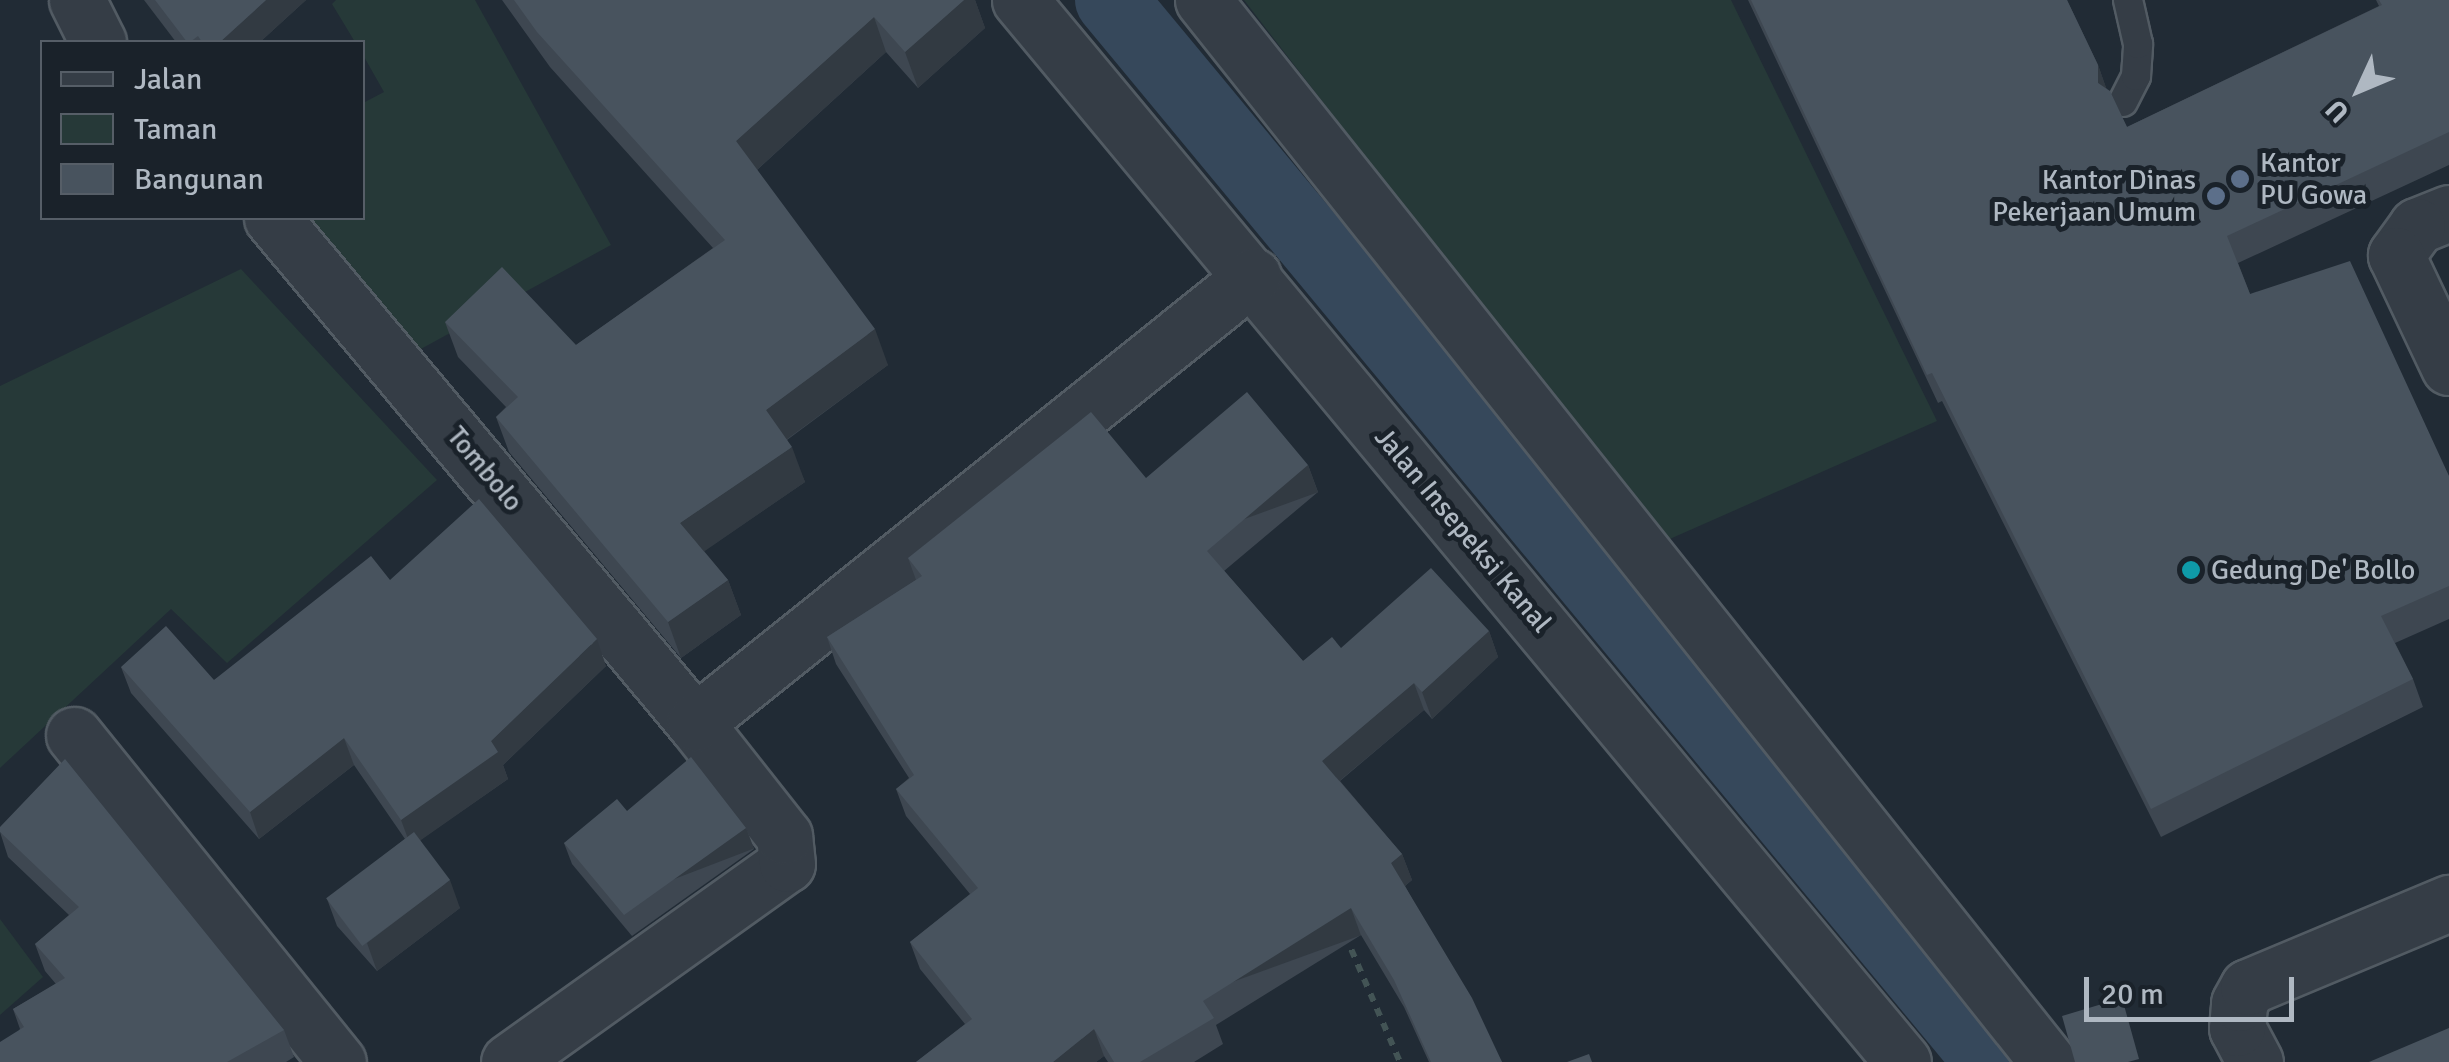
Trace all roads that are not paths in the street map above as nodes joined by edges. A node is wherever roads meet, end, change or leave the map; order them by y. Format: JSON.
{"nodes":[{"id":1,"x":77,"y":0,"type":"edge"},
{"id":2,"x":1020,"y":0,"type":"edge"},
{"id":3,"x":1203,"y":0,"type":"edge"},
{"id":4,"x":2128,"y":0,"type":"edge"},
{"id":5,"x":97,"y":40,"type":"edge"},
{"id":6,"x":2123,"y":102,"type":"dead end"},
{"id":7,"x":2449,"y":213,"type":"edge"},
{"id":8,"x":274,"y":220,"type":"edge"},
{"id":9,"x":1253,"y":276,"type":"junction"},
{"id":10,"x":2449,"y":366,"type":"edge"},
{"id":11,"x":695,"y":723,"type":"junction"},
{"id":12,"x":74,"y":735,"type":"dead end"},
{"id":13,"x":2449,"y":902,"type":"edge"},
{"id":14,"x":338,"y":1062,"type":"edge"},
{"id":15,"x":510,"y":1062,"type":"edge"},
{"id":16,"x":1903,"y":1062,"type":"edge"},
{"id":17,"x":2048,"y":1062,"type":"edge"},
{"id":18,"x":2255,"y":1062,"type":"edge"}],
"edges":[{"from":1,"to":5,"type":"street"},
{"from":2,"to":9,"type":"street","name":"Jalan Insepeksi Kanal"},
{"from":3,"to":17,"type":"street"},
{"from":4,"to":6,"type":"lane"},
{"from":7,"to":10,"type":"street"},
{"from":8,"to":11,"type":"street","name":"Tombolo"},
{"from":9,"to":11,"type":"street"},
{"from":9,"to":16,"type":"street","name":"Jalan Insepeksi Kanal"},
{"from":11,"to":15,"type":"street","name":"Tombolo"},
{"from":12,"to":14,"type":"street"},
{"from":13,"to":18,"type":"street"}]}
